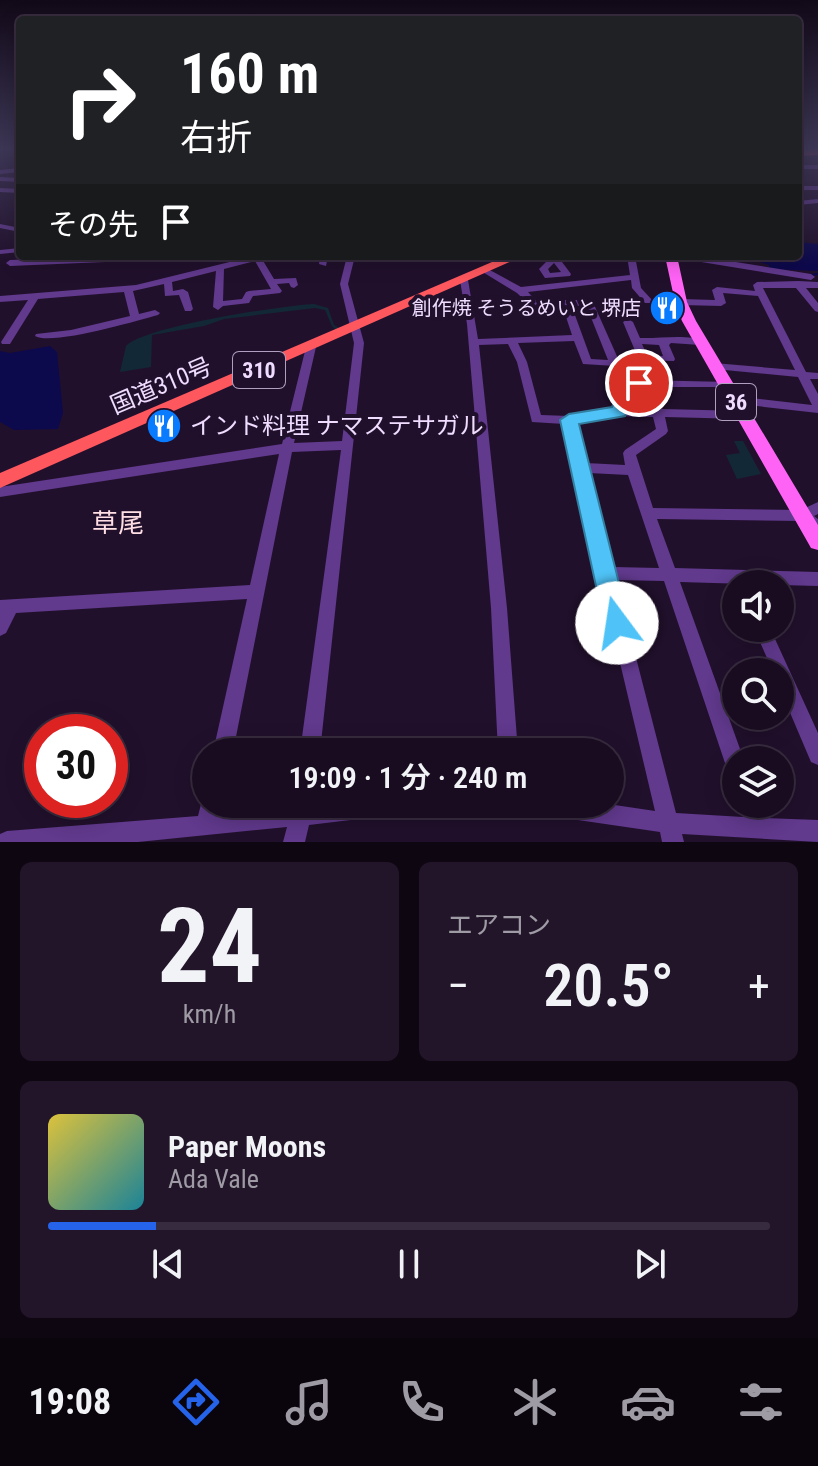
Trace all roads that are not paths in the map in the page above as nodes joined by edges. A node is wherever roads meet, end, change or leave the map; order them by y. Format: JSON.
{"nodes":[{"id":1,"x":16,"y":260,"type":"edge"},
{"id":2,"x":81,"y":260,"type":"edge"},
{"id":3,"x":250,"y":260,"type":"edge"},
{"id":4,"x":261,"y":260,"type":"edge"},
{"id":5,"x":350,"y":260,"type":"edge"},
{"id":6,"x":508,"y":260,"type":"edge"},
{"id":7,"x":631,"y":260,"type":"edge"},
{"id":8,"x":672,"y":260,"type":"edge"},
{"id":9,"x":737,"y":261,"type":"edge"},
{"id":10,"x":10,"y":263,"type":"junction"},
{"id":11,"x":0,"y":269,"type":"edge"},
{"id":12,"x":220,"y":269,"type":"junction"},
{"id":13,"x":485,"y":271,"type":"junction"},
{"id":14,"x":633,"y":277,"type":"junction"},
{"id":15,"x":818,"y":278,"type":"edge"},
{"id":16,"x":464,"y":280,"type":"junction"},
{"id":17,"x":168,"y":281,"type":"junction"},
{"id":18,"x":798,"y":284,"type":"junction"},
{"id":19,"x":294,"y":285,"type":"dead end"},
{"id":20,"x":818,"y":285,"type":"edge"},
{"id":21,"x":128,"y":289,"type":"junction"},
{"id":22,"x":275,"y":289,"type":"junction"},
{"id":23,"x":520,"y":290,"type":"junction"},
{"id":24,"x":762,"y":294,"type":"junction"},
{"id":25,"x":34,"y":297,"type":"junction"},
{"id":26,"x":0,"y":299,"type":"edge"},
{"id":27,"x":648,"y":301,"type":"dead end"},
{"id":28,"x":681,"y":302,"type":"junction"},
{"id":29,"x":566,"y":303,"type":"junction"},
{"id":30,"x":188,"y":309,"type":"dead end"},
{"id":31,"x":818,"y":309,"type":"edge"},
{"id":32,"x":155,"y":313,"type":"dead end"},
{"id":33,"x":135,"y":318,"type":"junction"},
{"id":34,"x":628,"y":322,"type":"dead end"},
{"id":35,"x":356,"y":328,"type":"junction"},
{"id":36,"x":40,"y":336,"type":"dead end"},
{"id":37,"x":578,"y":338,"type":"junction"},
{"id":38,"x":636,"y":341,"type":"junction"},
{"id":39,"x":6,"y":342,"type":"dead end"},
{"id":40,"x":474,"y":342,"type":"junction"},
{"id":41,"x":512,"y":342,"type":"junction"},
{"id":42,"x":665,"y":342,"type":"junction"},
{"id":43,"x":700,"y":342,"type":"junction"},
{"id":44,"x":311,"y":347,"type":"junction"},
{"id":45,"x":714,"y":366,"type":"junction"},
{"id":46,"x":802,"y":373,"type":"junction"},
{"id":47,"x":818,"y":376,"type":"edge"},
{"id":48,"x":725,"y":384,"type":"junction"},
{"id":49,"x":734,"y":400,"type":"junction"},
{"id":50,"x":818,"y":407,"type":"edge"},
{"id":51,"x":658,"y":411,"type":"junction"},
{"id":52,"x":619,"y":412,"type":"junction"},
{"id":53,"x":743,"y":415,"type":"junction"},
{"id":54,"x":569,"y":420,"type":"junction"},
{"id":55,"x":346,"y":445,"type":"junction"},
{"id":56,"x":287,"y":448,"type":"junction"},
{"id":57,"x":581,"y":468,"type":"junction"},
{"id":58,"x":633,"y":470,"type":"junction"},
{"id":59,"x":0,"y":481,"type":"edge"},
{"id":60,"x":0,"y":492,"type":"edge"},
{"id":61,"x":818,"y":507,"type":"edge"},
{"id":62,"x":649,"y":513,"type":"junction"},
{"id":63,"x":803,"y":516,"type":"junction"},
{"id":64,"x":818,"y":526,"type":"edge"},
{"id":65,"x":818,"y":542,"type":"edge"},
{"id":66,"x":605,"y":573,"type":"junction"},
{"id":67,"x":670,"y":575,"type":"junction"},
{"id":68,"x":722,"y":579,"type":"edge"},
{"id":69,"x":794,"y":579,"type":"edge"},
{"id":70,"x":818,"y":579,"type":"edge"},
{"id":71,"x":258,"y":591,"type":"junction"},
{"id":72,"x":6,"y":607,"type":"edge"},
{"id":73,"x":0,"y":628,"type":"edge"},
{"id":74,"x":768,"y":642,"type":"edge"},
{"id":75,"x":226,"y":738,"type":"edge"},
{"id":76,"x":312,"y":738,"type":"edge"},
{"id":77,"x":507,"y":738,"type":"edge"},
{"id":78,"x":729,"y":746,"type":"edge"},
{"id":79,"x":818,"y":755,"type":"edge"},
{"id":80,"x":208,"y":818,"type":"edge"},
{"id":81,"x":254,"y":818,"type":"edge"},
{"id":82,"x":301,"y":818,"type":"edge"},
{"id":83,"x":610,"y":818,"type":"edge"},
{"id":84,"x":754,"y":818,"type":"edge"},
{"id":85,"x":206,"y":826,"type":"junction"},
{"id":86,"x":757,"y":828,"type":"junction"},
{"id":87,"x":818,"y":831,"type":"edge"},
{"id":88,"x":671,"y":832,"type":"edge"},
{"id":89,"x":7,"y":842,"type":"edge"},
{"id":90,"x":294,"y":842,"type":"edge"}],
"edges":[{"from":1,"to":10,"type":"street"},
{"from":2,"to":10,"type":"street"},
{"from":3,"to":12,"type":"street"},
{"from":4,"to":22,"type":"street"},
{"from":5,"to":35,"type":"street"},
{"from":6,"to":13,"type":"highway","name":"国道310号","number":"310"},
{"from":7,"to":14,"type":"street"},
{"from":8,"to":28,"type":"main road","number":"36"},
{"from":9,"to":15,"type":"street"},
{"from":10,"to":11,"type":"street"},
{"from":12,"to":17,"type":"street"},
{"from":12,"to":22,"type":"street"},
{"from":13,"to":16,"type":"highway","name":"国道310号","number":"310"},
{"from":13,"to":23,"type":"street"},
{"from":14,"to":23,"type":"street"},
{"from":14,"to":27,"type":"street"},
{"from":16,"to":35,"type":"highway","name":"国道310号","number":"310"},
{"from":16,"to":40,"type":"street"},
{"from":17,"to":21,"type":"street"},
{"from":17,"to":30,"type":"street"},
{"from":18,"to":20,"type":"street"},
{"from":18,"to":24,"type":"street"},
{"from":18,"to":31,"type":"street"},
{"from":19,"to":22,"type":"street"},
{"from":21,"to":25,"type":"street"},
{"from":21,"to":33,"type":"street"},
{"from":23,"to":29,"type":"street"},
{"from":24,"to":28,"type":"street"},
{"from":24,"to":46,"type":"street"},
{"from":25,"to":26,"type":"street"},
{"from":25,"to":39,"type":"street"},
{"from":28,"to":43,"type":"main road","number":"36"},
{"from":29,"to":37,"type":"street"},
{"from":29,"to":37,"type":"street"},
{"from":32,"to":33,"type":"street"},
{"from":33,"to":36,"type":"street"},
{"from":34,"to":38,"type":"street"},
{"from":35,"to":44,"type":"highway","name":"国道310号","number":"310"},
{"from":35,"to":55,"type":"street"},
{"from":37,"to":41,"type":"street"},
{"from":38,"to":42,"type":"street"},
{"from":38,"to":42,"type":"street"},
{"from":40,"to":41,"type":"street"},
{"from":40,"to":77,"type":"street"},
{"from":41,"to":54,"type":"street"},
{"from":42,"to":43,"type":"street"},
{"from":43,"to":45,"type":"main road","number":"36"},
{"from":44,"to":56,"type":"street"},
{"from":44,"to":59,"type":"highway","name":"国道310号","number":"310"},
{"from":45,"to":46,"type":"street"},
{"from":45,"to":48,"type":"main road","number":"36"},
{"from":46,"to":47,"type":"street"},
{"from":46,"to":50,"type":"street"},
{"from":48,"to":49,"type":"main road","number":"36"},
{"from":48,"to":52,"type":"street"},
{"from":49,"to":50,"type":"street"},
{"from":49,"to":53,"type":"main road","number":"36"},
{"from":51,"to":52,"type":"street"},
{"from":51,"to":53,"type":"street"},
{"from":51,"to":58,"type":"street"},
{"from":52,"to":54,"type":"street"},
{"from":53,"to":63,"type":"main road","number":"36"},
{"from":54,"to":57,"type":"street"},
{"from":55,"to":56,"type":"street"},
{"from":55,"to":76,"type":"street"},
{"from":56,"to":60,"type":"street"},
{"from":56,"to":71,"type":"street"},
{"from":57,"to":58,"type":"street"},
{"from":57,"to":66,"type":"street"},
{"from":58,"to":62,"type":"street"},
{"from":61,"to":63,"type":"street"},
{"from":62,"to":63,"type":"street"},
{"from":62,"to":67,"type":"street"},
{"from":63,"to":64,"type":"street"},
{"from":63,"to":65,"type":"main road","number":"36"},
{"from":66,"to":67,"type":"street"},
{"from":66,"to":88,"type":"street"},
{"from":67,"to":68,"type":"street"},
{"from":67,"to":78,"type":"street"},
{"from":69,"to":70,"type":"street"},
{"from":71,"to":72,"type":"street"},
{"from":71,"to":75,"type":"street"},
{"from":72,"to":73,"type":"street"},
{"from":74,"to":79,"type":"street"},
{"from":80,"to":85,"type":"street"},
{"from":81,"to":85,"type":"street"},
{"from":82,"to":90,"type":"street"},
{"from":83,"to":88,"type":"street"},
{"from":84,"to":86,"type":"street"},
{"from":85,"to":89,"type":"street"},
{"from":86,"to":87,"type":"street"},
{"from":86,"to":88,"type":"street"}]}
